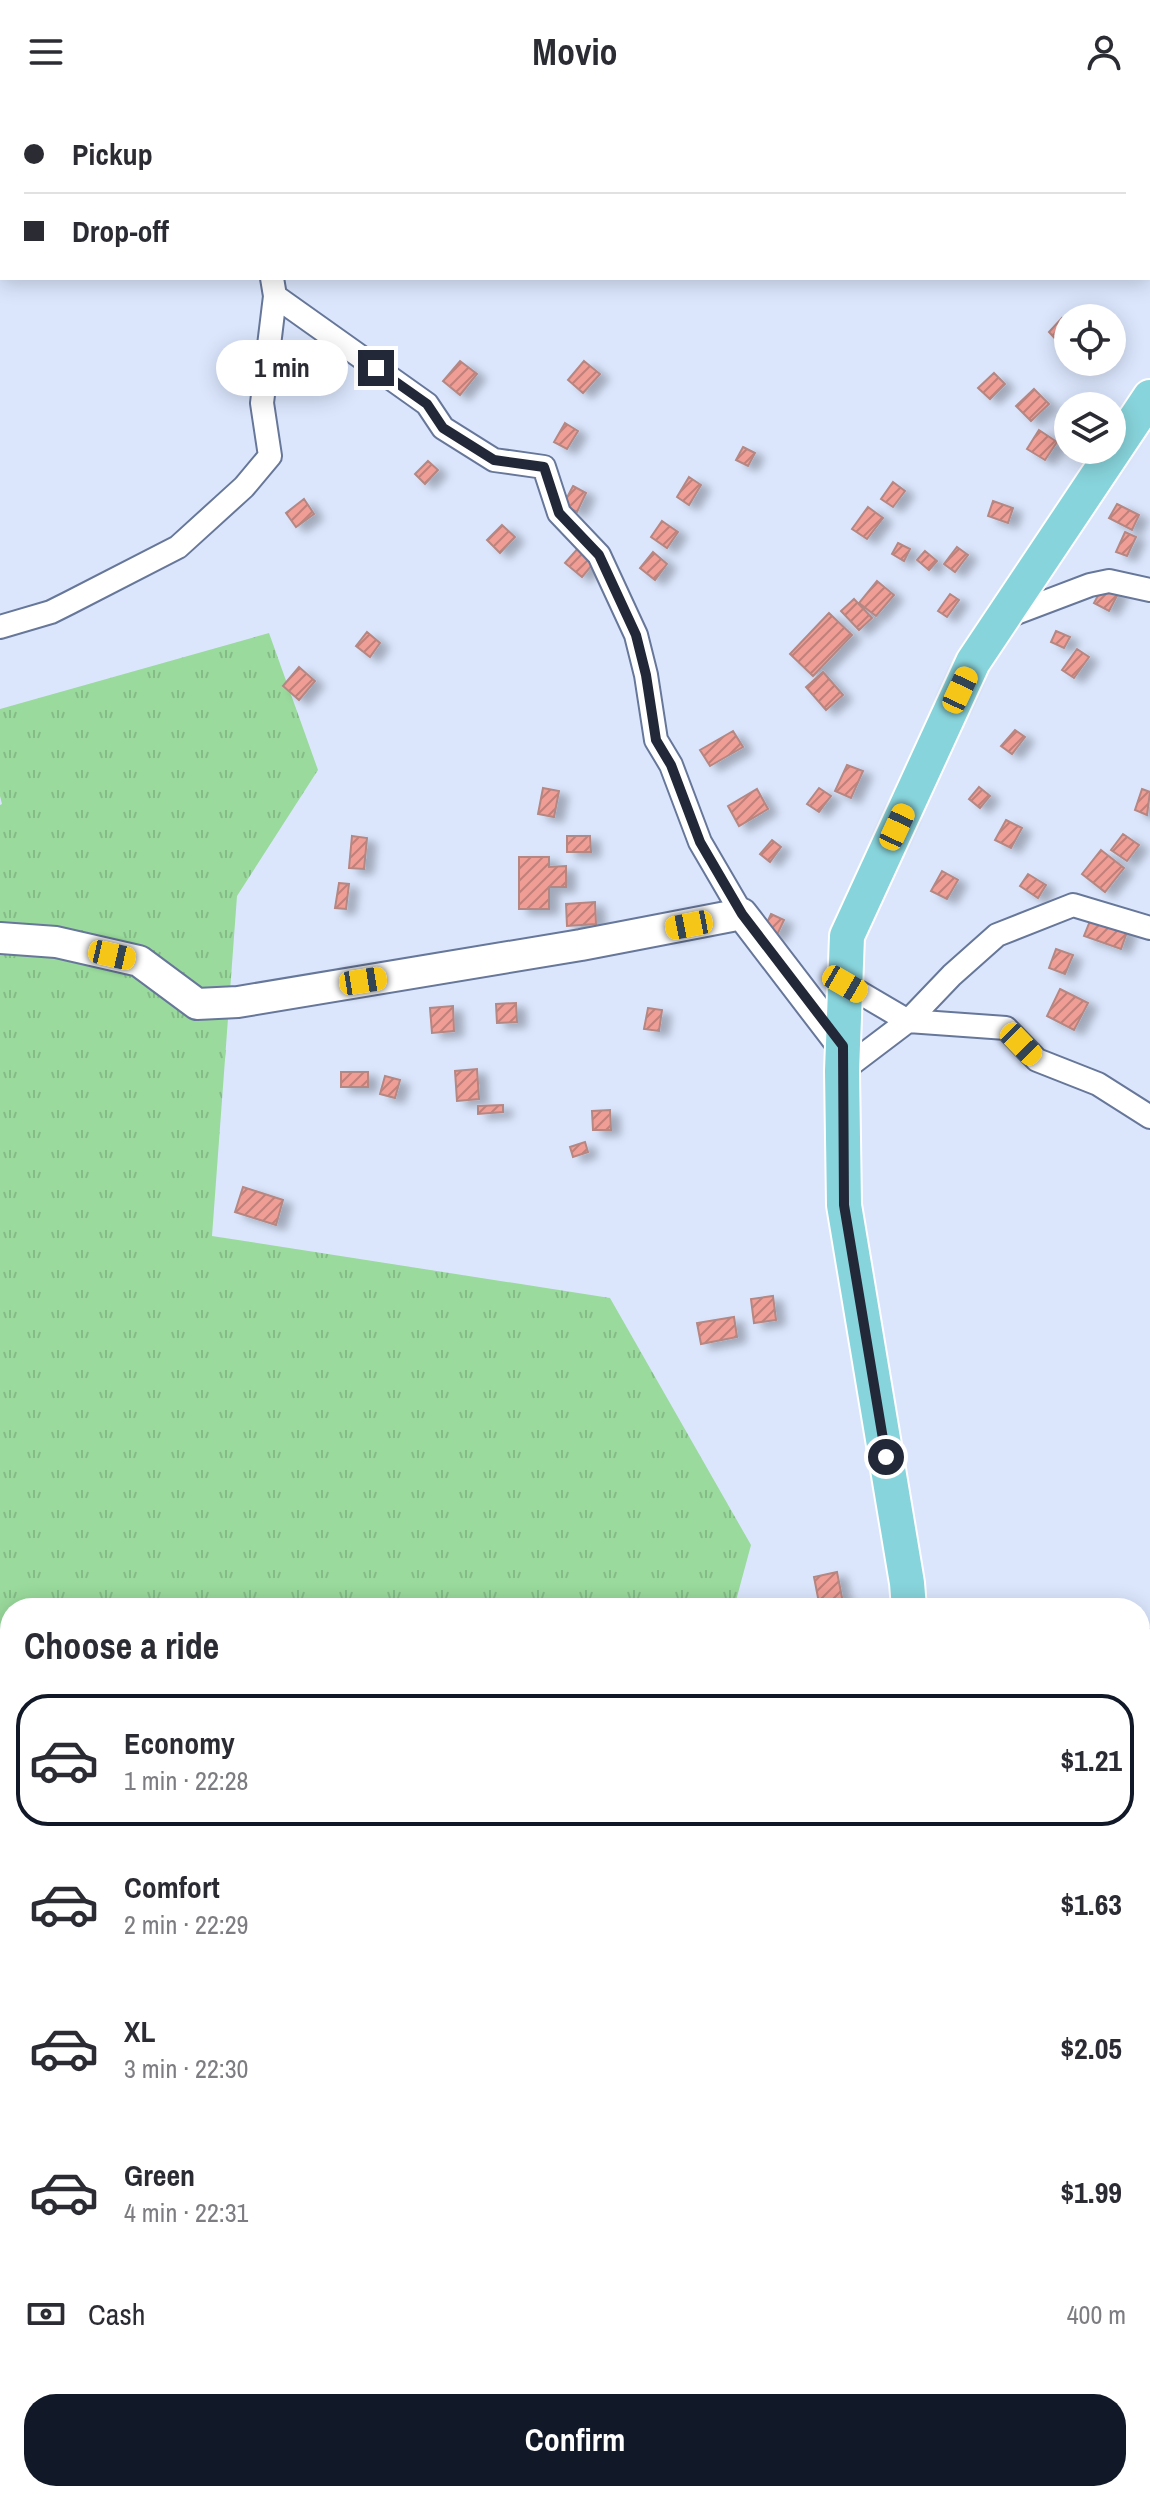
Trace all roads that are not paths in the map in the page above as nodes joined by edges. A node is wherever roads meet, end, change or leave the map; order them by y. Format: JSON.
{"nodes":[{"id":1,"x":274,"y":287,"type":"edge"},
{"id":2,"x":1150,"y":397,"type":"edge"},
{"id":3,"x":1150,"y":590,"type":"edge"},
{"id":4,"x":1002,"y":619,"type":"junction"},
{"id":5,"x":0,"y":627,"type":"edge"},
{"id":6,"x":742,"y":914,"type":"junction"},
{"id":7,"x":1150,"y":928,"type":"edge"},
{"id":8,"x":0,"y":938,"type":"edge"},
{"id":9,"x":845,"y":984,"type":"junction"},
{"id":10,"x":908,"y":1021,"type":"junction"},
{"id":11,"x":843,"y":1059,"type":"junction"},
{"id":12,"x":1150,"y":1117,"type":"edge"},
{"id":13,"x":908,"y":1598,"type":"edge"}],
"edges":[{"from":1,"to":5,"type":"street"},
{"from":1,"to":6,"type":"street"},
{"from":2,"to":4,"type":"main road"},
{"from":3,"to":4,"type":"street"},
{"from":4,"to":9,"type":"main road"},
{"from":6,"to":8,"type":"street"},
{"from":6,"to":11,"type":"street"},
{"from":7,"to":10,"type":"street"},
{"from":9,"to":10,"type":"street"},
{"from":9,"to":11,"type":"main road"},
{"from":10,"to":11,"type":"street"},
{"from":10,"to":12,"type":"street"},
{"from":11,"to":13,"type":"main road"}]}
